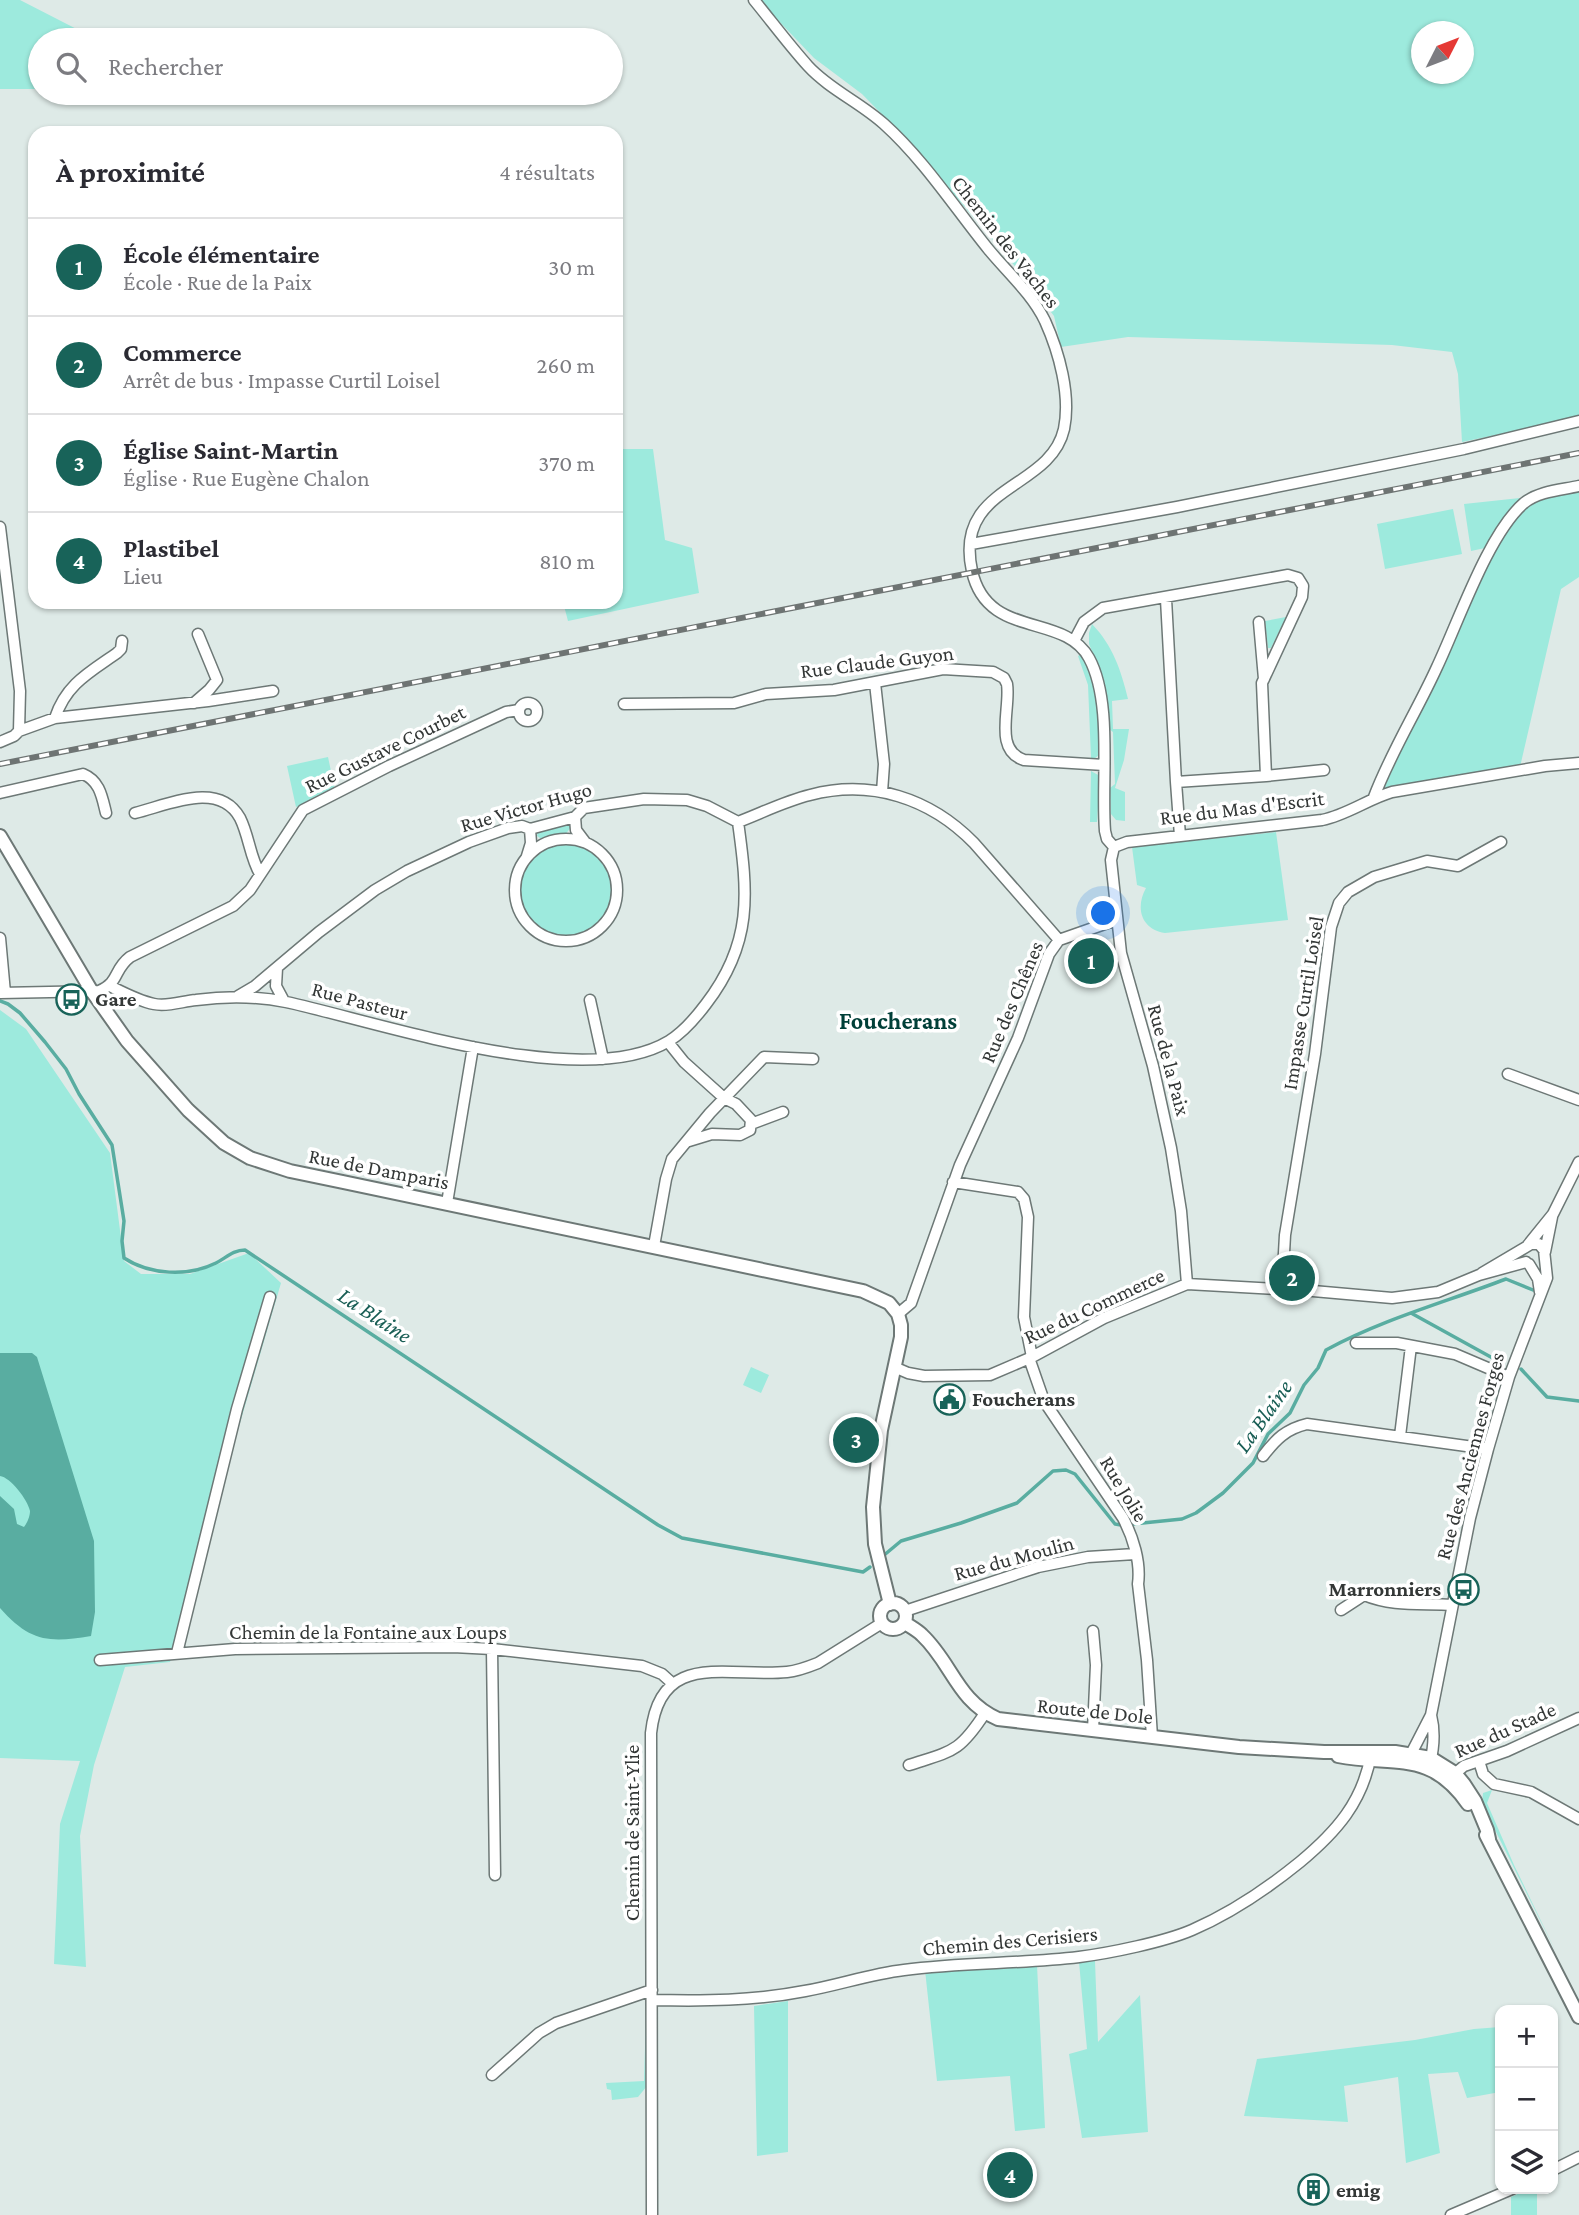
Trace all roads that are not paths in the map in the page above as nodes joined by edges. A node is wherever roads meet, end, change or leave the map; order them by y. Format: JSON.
{"nodes":[{"id":1,"x":754,"y":0,"type":"edge"},
{"id":2,"x":1579,"y":421,"type":"edge"},
{"id":3,"x":1579,"y":486,"type":"edge"},
{"id":4,"x":0,"y":527,"type":"edge"},
{"id":5,"x":971,"y":544,"type":"junction"},
{"id":6,"x":1166,"y":599,"type":"junction"},
{"id":7,"x":1259,"y":622,"type":"dead end"},
{"id":8,"x":198,"y":634,"type":"dead end"},
{"id":9,"x":122,"y":640,"type":"dead end"},
{"id":10,"x":1074,"y":641,"type":"junction"},
{"id":11,"x":1264,"y":680,"type":"junction"},
{"id":12,"x":875,"y":683,"type":"junction"},
{"id":13,"x":274,"y":691,"type":"dead end"},
{"id":14,"x":193,"y":703,"type":"junction"},
{"id":15,"x":624,"y":704,"type":"dead end"},
{"id":16,"x":519,"y":710,"type":"dead end"},
{"id":17,"x":55,"y":718,"type":"junction"},
{"id":18,"x":19,"y":731,"type":"junction"},
{"id":19,"x":0,"y":742,"type":"edge"},
{"id":20,"x":1579,"y":764,"type":"edge"},
{"id":21,"x":1104,"y":765,"type":"junction"},
{"id":22,"x":1324,"y":770,"type":"dead end"},
{"id":23,"x":1266,"y":776,"type":"junction"},
{"id":24,"x":1176,"y":782,"type":"junction"},
{"id":25,"x":882,"y":792,"type":"junction"},
{"id":26,"x":0,"y":793,"type":"edge"},
{"id":27,"x":1374,"y":797,"type":"junction"},
{"id":28,"x":106,"y":813,"type":"dead end"},
{"id":29,"x":135,"y":813,"type":"dead end"},
{"id":30,"x":575,"y":817,"type":"junction"},
{"id":31,"x":738,"y":822,"type":"junction"},
{"id":32,"x":530,"y":829,"type":"junction"},
{"id":33,"x":0,"y":836,"type":"edge"},
{"id":34,"x":1180,"y":836,"type":"junction"},
{"id":35,"x":1502,"y":842,"type":"dead end"},
{"id":36,"x":586,"y":843,"type":"junction"},
{"id":37,"x":1114,"y":847,"type":"junction"},
{"id":38,"x":527,"y":858,"type":"junction"},
{"id":39,"x":260,"y":874,"type":"junction"},
{"id":40,"x":1116,"y":920,"type":"junction"},
{"id":41,"x":0,"y":938,"type":"edge"},
{"id":42,"x":1059,"y":940,"type":"junction"},
{"id":43,"x":277,"y":968,"type":"junction"},
{"id":44,"x":110,"y":986,"type":"junction"},
{"id":45,"x":91,"y":990,"type":"junction"},
{"id":46,"x":2,"y":993,"type":"edge"},
{"id":47,"x":238,"y":996,"type":"junction"},
{"id":48,"x":590,"y":1000,"type":"dead end"},
{"id":49,"x":284,"y":1001,"type":"junction"},
{"id":50,"x":668,"y":1042,"type":"junction"},
{"id":51,"x":473,"y":1046,"type":"junction"},
{"id":52,"x":603,"y":1059,"type":"junction"},
{"id":53,"x":813,"y":1059,"type":"dead end"},
{"id":54,"x":1507,"y":1074,"type":"dead end"},
{"id":55,"x":724,"y":1098,"type":"junction"},
{"id":56,"x":1579,"y":1100,"type":"edge"},
{"id":57,"x":783,"y":1112,"type":"dead end"},
{"id":58,"x":751,"y":1124,"type":"junction"},
{"id":59,"x":686,"y":1141,"type":"junction"},
{"id":60,"x":1579,"y":1162,"type":"edge"},
{"id":61,"x":953,"y":1182,"type":"junction"},
{"id":62,"x":447,"y":1203,"type":"junction"},
{"id":63,"x":1553,"y":1213,"type":"junction"},
{"id":64,"x":654,"y":1246,"type":"junction"},
{"id":65,"x":1527,"y":1246,"type":"junction"},
{"id":66,"x":1545,"y":1255,"type":"junction"},
{"id":67,"x":1528,"y":1263,"type":"junction"},
{"id":68,"x":1479,"y":1275,"type":"junction"},
{"id":69,"x":1187,"y":1284,"type":"junction"},
{"id":70,"x":1282,"y":1289,"type":"junction"},
{"id":71,"x":1540,"y":1293,"type":"junction"},
{"id":72,"x":270,"y":1297,"type":"dead end"},
{"id":73,"x":898,"y":1314,"type":"junction"},
{"id":74,"x":1356,"y":1343,"type":"dead end"},
{"id":75,"x":1412,"y":1346,"type":"junction"},
{"id":76,"x":1030,"y":1358,"type":"junction"},
{"id":77,"x":894,"y":1367,"type":"junction"},
{"id":78,"x":1509,"y":1377,"type":"junction"},
{"id":79,"x":1400,"y":1436,"type":"junction"},
{"id":80,"x":1488,"y":1449,"type":"junction"},
{"id":81,"x":1263,"y":1456,"type":"dead end"},
{"id":82,"x":1135,"y":1553,"type":"junction"},
{"id":83,"x":890,"y":1604,"type":"junction"},
{"id":84,"x":1452,"y":1605,"type":"junction"},
{"id":85,"x":1341,"y":1611,"type":"dead end"},
{"id":86,"x":905,"y":1617,"type":"junction"},
{"id":87,"x":883,"y":1623,"type":"junction"},
{"id":88,"x":1093,"y":1631,"type":"dead end"},
{"id":89,"x":492,"y":1649,"type":"junction"},
{"id":90,"x":177,"y":1653,"type":"junction"},
{"id":91,"x":100,"y":1660,"type":"dead end"},
{"id":92,"x":672,"y":1683,"type":"junction"},
{"id":93,"x":985,"y":1713,"type":"junction"},
{"id":94,"x":1431,"y":1715,"type":"junction"},
{"id":95,"x":1579,"y":1718,"type":"edge"},
{"id":96,"x":1093,"y":1730,"type":"junction"},
{"id":97,"x":1152,"y":1737,"type":"junction"},
{"id":98,"x":1371,"y":1756,"type":"junction"},
{"id":99,"x":1411,"y":1759,"type":"junction"},
{"id":100,"x":1479,"y":1761,"type":"junction"},
{"id":101,"x":1430,"y":1763,"type":"junction"},
{"id":102,"x":909,"y":1765,"type":"dead end"},
{"id":103,"x":1452,"y":1776,"type":"junction"},
{"id":104,"x":1579,"y":1819,"type":"edge"},
{"id":105,"x":495,"y":1875,"type":"dead end"},
{"id":106,"x":652,"y":1995,"type":"junction"},
{"id":107,"x":1579,"y":2017,"type":"edge"},
{"id":108,"x":492,"y":2076,"type":"dead end"},
{"id":109,"x":1579,"y":2157,"type":"edge"},
{"id":110,"x":1558,"y":2168,"type":"edge"},
{"id":111,"x":1500,"y":2194,"type":"edge"},
{"id":112,"x":652,"y":2215,"type":"edge"},
{"id":113,"x":1451,"y":2215,"type":"edge"}],
"edges":[{"from":1,"to":5,"type":"street","name":"Chemin des Vaches"},
{"from":2,"to":5,"type":"street"},
{"from":3,"to":27,"type":"street"},
{"from":4,"to":18,"type":"street"},
{"from":5,"to":10,"type":"street","name":"Chemin des Vaches"},
{"from":6,"to":10,"type":"street"},
{"from":6,"to":11,"type":"street"},
{"from":6,"to":24,"type":"street"},
{"from":7,"to":11,"type":"street"},
{"from":8,"to":14,"type":"street"},
{"from":9,"to":17,"type":"street"},
{"from":10,"to":21,"type":"street"},
{"from":11,"to":23,"type":"street"},
{"from":12,"to":15,"type":"street","name":"Rue Claude Guyon"},
{"from":12,"to":21,"type":"street","name":"Rue Claude Guyon"},
{"from":12,"to":25,"type":"street"},
{"from":13,"to":14,"type":"street"},
{"from":14,"to":17,"type":"street"},
{"from":16,"to":39,"type":"street","name":"Rue Gustave Courbet"},
{"from":17,"to":18,"type":"street"},
{"from":18,"to":19,"type":"street"},
{"from":20,"to":27,"type":"street","name":"Rue du Mas d'Escrit"},
{"from":21,"to":37,"type":"street"},
{"from":22,"to":23,"type":"street"},
{"from":23,"to":24,"type":"street"},
{"from":24,"to":34,"type":"street"},
{"from":25,"to":31,"type":"street","name":"Rue des Chênes"},
{"from":25,"to":42,"type":"street","name":"Rue des Chênes"},
{"from":26,"to":28,"type":"street"},
{"from":27,"to":34,"type":"street","name":"Rue du Mas d'Escrit"},
{"from":29,"to":39,"type":"street"},
{"from":30,"to":31,"type":"street","name":"Rue Victor Hugo"},
{"from":30,"to":32,"type":"street","name":"Rue Victor Hugo"},
{"from":30,"to":36,"type":"street"},
{"from":31,"to":50,"type":"street","name":"Rue Pasteur"},
{"from":32,"to":38,"type":"street"},
{"from":32,"to":43,"type":"street","name":"Rue Victor Hugo"},
{"from":33,"to":45,"type":"main road","name":"Rue de Damparis"},
{"from":34,"to":37,"type":"street","name":"Rue du Mas d'Escrit"},
{"from":35,"to":70,"type":"street","name":"Impasse Curtil Loisel"},
{"from":36,"to":38,"type":"street"},
{"from":36,"to":38,"type":"street"},
{"from":37,"to":40,"type":"street","name":"Rue de la Paix"},
{"from":39,"to":44,"type":"street","name":"Rue Gustave Courbet"},
{"from":40,"to":42,"type":"street"},
{"from":40,"to":69,"type":"street","name":"Rue de la Paix"},
{"from":41,"to":46,"type":"street"},
{"from":42,"to":61,"type":"street","name":"Rue des Chênes"},
{"from":43,"to":47,"type":"street","name":"Rue Victor Hugo"},
{"from":43,"to":49,"type":"street"},
{"from":44,"to":45,"type":"street"},
{"from":44,"to":47,"type":"street","name":"Rue Pasteur"},
{"from":45,"to":46,"type":"street"},
{"from":45,"to":62,"type":"main road","name":"Rue de Damparis"},
{"from":47,"to":49,"type":"street","name":"Rue Pasteur"},
{"from":48,"to":52,"type":"street"},
{"from":49,"to":51,"type":"street","name":"Rue Pasteur"},
{"from":50,"to":52,"type":"street","name":"Rue Pasteur"},
{"from":50,"to":55,"type":"street"},
{"from":51,"to":52,"type":"street","name":"Rue Pasteur"},
{"from":51,"to":62,"type":"street"},
{"from":53,"to":55,"type":"street"},
{"from":54,"to":56,"type":"street"},
{"from":55,"to":58,"type":"street"},
{"from":55,"to":59,"type":"street"},
{"from":57,"to":58,"type":"street"},
{"from":58,"to":59,"type":"street"},
{"from":59,"to":64,"type":"street"},
{"from":60,"to":63,"type":"street"},
{"from":61,"to":73,"type":"street","name":"Rue des Chênes"},
{"from":61,"to":76,"type":"street","name":"Rue Jolie"},
{"from":62,"to":64,"type":"main road","name":"Rue de Damparis"},
{"from":63,"to":65,"type":"street"},
{"from":63,"to":66,"type":"street","name":"Rue des Anciennes Forges"},
{"from":64,"to":73,"type":"main road","name":"Rue de Damparis"},
{"from":65,"to":66,"type":"street"},
{"from":65,"to":67,"type":"street"},
{"from":65,"to":68,"type":"street","name":"Rue du Commerce"},
{"from":66,"to":67,"type":"street"},
{"from":66,"to":71,"type":"street","name":"Rue des Anciennes Forges"},
{"from":67,"to":68,"type":"street","name":"Rue du Commerce"},
{"from":67,"to":71,"type":"street"},
{"from":68,"to":70,"type":"street","name":"Rue du Commerce"},
{"from":69,"to":70,"type":"street","name":"Rue du Commerce"},
{"from":69,"to":76,"type":"street","name":"Rue du Commerce"},
{"from":71,"to":78,"type":"street","name":"Rue des Anciennes Forges"},
{"from":72,"to":90,"type":"street"},
{"from":73,"to":77,"type":"main road"},
{"from":74,"to":75,"type":"street"},
{"from":75,"to":78,"type":"street"},
{"from":75,"to":79,"type":"street"},
{"from":76,"to":77,"type":"street","name":"Rue du Commerce"},
{"from":76,"to":82,"type":"street","name":"Rue Jolie"},
{"from":77,"to":83,"type":"main road"},
{"from":78,"to":80,"type":"street","name":"Rue des Anciennes Forges"},
{"from":79,"to":80,"type":"street"},
{"from":79,"to":81,"type":"street"},
{"from":80,"to":84,"type":"street","name":"Rue des Anciennes Forges"},
{"from":82,"to":86,"type":"street","name":"Rue du Moulin"},
{"from":82,"to":97,"type":"street","name":"Rue Jolie"},
{"from":83,"to":86,"type":"main road"},
{"from":83,"to":87,"type":"main road"},
{"from":84,"to":85,"type":"street"},
{"from":84,"to":94,"type":"street","name":"Rue des Anciennes Forges"},
{"from":86,"to":87,"type":"main road"},
{"from":86,"to":93,"type":"main road"},
{"from":87,"to":92,"type":"street"},
{"from":88,"to":96,"type":"street"},
{"from":89,"to":90,"type":"street","name":"Chemin de la Fontaine aux Loups"},
{"from":89,"to":92,"type":"street","name":"Chemin de la Fontaine aux Loups"},
{"from":89,"to":105,"type":"street"},
{"from":90,"to":91,"type":"street","name":"Chemin de la Fontaine aux Loups"},
{"from":92,"to":106,"type":"street","name":"Chemin de Saint-Ylie"},
{"from":93,"to":96,"type":"main road","name":"Route de Dole"},
{"from":93,"to":102,"type":"street"},
{"from":94,"to":99,"type":"street","name":"Rue des Anciennes Forges"},
{"from":94,"to":101,"type":"street","name":"Rue des Anciennes Forges"},
{"from":95,"to":100,"type":"street","name":"Rue du Stade"},
{"from":96,"to":97,"type":"main road","name":"Route de Dole"},
{"from":97,"to":98,"type":"main road","name":"Route de Dole"},
{"from":98,"to":99,"type":"main road","name":"Route de Dole"},
{"from":98,"to":106,"type":"street","name":"Chemin des Cerisiers"},
{"from":99,"to":101,"type":"main road","name":"Route de Dole"},
{"from":100,"to":103,"type":"street","name":"Rue du Stade"},
{"from":100,"to":104,"type":"street"},
{"from":101,"to":103,"type":"main road","name":"Route de Dole"},
{"from":103,"to":107,"type":"main road","name":"Route de Dole"},
{"from":106,"to":108,"type":"street","name":"Chemin des Cerisiers"},
{"from":106,"to":112,"type":"street","name":"Chemin de Saint-Ylie"},
{"from":109,"to":110,"type":"street"},
{"from":111,"to":113,"type":"street"}]}
